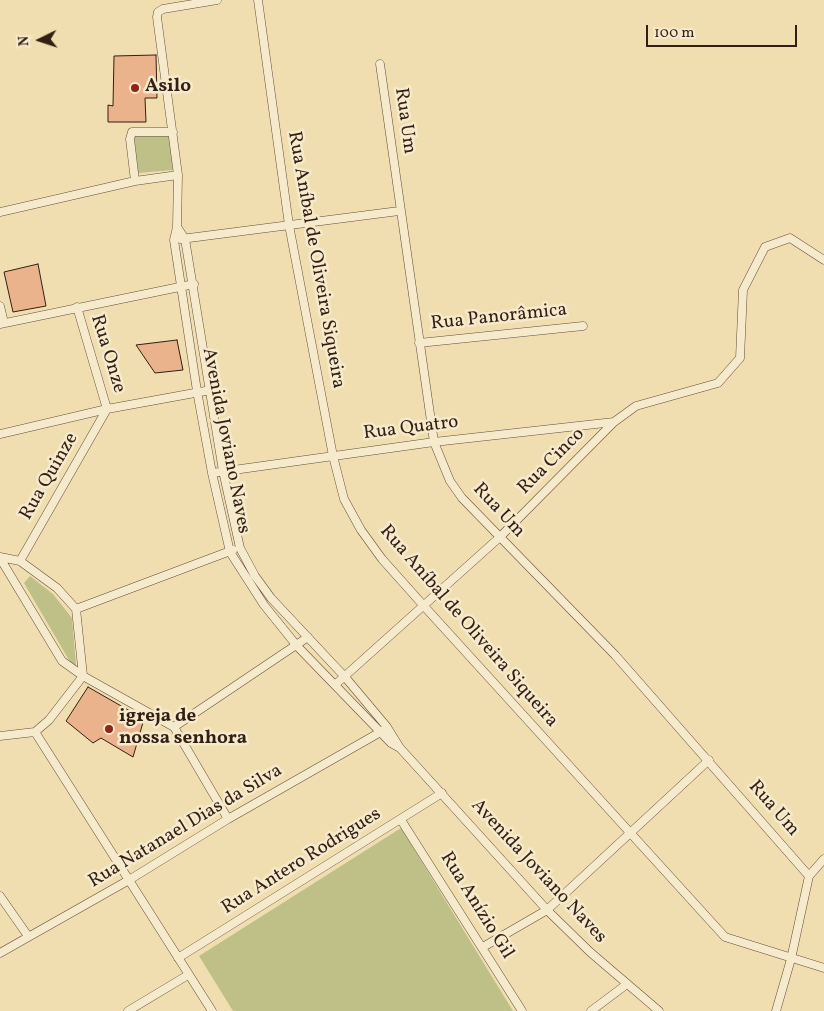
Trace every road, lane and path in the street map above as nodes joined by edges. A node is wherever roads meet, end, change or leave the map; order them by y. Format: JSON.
{"nodes":[{"id":1,"x":217,"y":0,"type":"edge"},
{"id":2,"x":258,"y":0,"type":"edge"},
{"id":3,"x":380,"y":64,"type":"dead end"},
{"id":4,"x":173,"y":132,"type":"junction"},
{"id":5,"x":178,"y":175,"type":"junction"},
{"id":6,"x":135,"y":181,"type":"junction"},
{"id":7,"x":399,"y":211,"type":"junction"},
{"id":8,"x":0,"y":212,"type":"edge"},
{"id":9,"x":289,"y":225,"type":"junction"},
{"id":10,"x":177,"y":228,"type":"junction"},
{"id":11,"x":186,"y":239,"type":"junction"},
{"id":12,"x":174,"y":240,"type":"junction"},
{"id":13,"x":824,"y":260,"type":"edge"},
{"id":14,"x":194,"y":284,"type":"junction"},
{"id":15,"x":181,"y":286,"type":"junction"},
{"id":16,"x":0,"y":306,"type":"edge"},
{"id":17,"x":77,"y":307,"type":"junction"},
{"id":18,"x":2,"y":324,"type":"edge"},
{"id":19,"x":583,"y":326,"type":"dead end"},
{"id":20,"x":419,"y":343,"type":"junction"},
{"id":21,"x":211,"y":390,"type":"junction"},
{"id":22,"x":197,"y":391,"type":"junction"},
{"id":23,"x":107,"y":409,"type":"junction"},
{"id":24,"x":614,"y":422,"type":"junction"},
{"id":25,"x":0,"y":434,"type":"edge"},
{"id":26,"x":434,"y":442,"type":"junction"},
{"id":27,"x":332,"y":456,"type":"junction"},
{"id":28,"x":223,"y":471,"type":"junction"},
{"id":29,"x":212,"y":472,"type":"junction"},
{"id":30,"x":500,"y":537,"type":"junction"},
{"id":31,"x":240,"y":548,"type":"junction"},
{"id":32,"x":230,"y":552,"type":"junction"},
{"id":33,"x":0,"y":557,"type":"edge"},
{"id":34,"x":20,"y":561,"type":"junction"},
{"id":35,"x":423,"y":605,"type":"junction"},
{"id":36,"x":76,"y":608,"type":"junction"},
{"id":37,"x":308,"y":637,"type":"junction"},
{"id":38,"x":297,"y":646,"type":"junction"},
{"id":39,"x":83,"y":676,"type":"junction"},
{"id":40,"x":345,"y":677,"type":"junction"},
{"id":41,"x":336,"y":684,"type":"junction"},
{"id":42,"x":174,"y":727,"type":"junction"},
{"id":43,"x":387,"y":727,"type":"junction"},
{"id":44,"x":35,"y":732,"type":"junction"},
{"id":45,"x":380,"y":733,"type":"junction"},
{"id":46,"x":0,"y":736,"type":"edge"},
{"id":47,"x":400,"y":748,"type":"junction"},
{"id":48,"x":709,"y":760,"type":"junction"},
{"id":49,"x":442,"y":793,"type":"junction"},
{"id":50,"x":228,"y":819,"type":"junction"},
{"id":51,"x":401,"y":820,"type":"junction"},
{"id":52,"x":630,"y":834,"type":"junction"},
{"id":53,"x":823,"y":860,"type":"edge"},
{"id":54,"x":810,"y":876,"type":"junction"},
{"id":55,"x":129,"y":880,"type":"junction"},
{"id":56,"x":0,"y":896,"type":"edge"},
{"id":57,"x":547,"y":910,"type":"junction"},
{"id":58,"x":28,"y":936,"type":"junction"},
{"id":59,"x":483,"y":947,"type":"junction"},
{"id":60,"x":0,"y":953,"type":"edge"},
{"id":61,"x":178,"y":958,"type":"junction"},
{"id":62,"x":791,"y":959,"type":"junction"},
{"id":63,"x":824,"y":968,"type":"edge"},
{"id":64,"x":188,"y":974,"type":"junction"},
{"id":65,"x":628,"y":984,"type":"junction"},
{"id":66,"x":128,"y":1011,"type":"edge"},
{"id":67,"x":212,"y":1011,"type":"edge"},
{"id":68,"x":522,"y":1011,"type":"edge"},
{"id":69,"x":591,"y":1011,"type":"edge"},
{"id":70,"x":659,"y":1011,"type":"edge"},
{"id":71,"x":776,"y":1011,"type":"edge"}],
"edges":[{"from":1,"to":4,"type":"street","name":"Avenida Joviano Naves"},
{"from":2,"to":9,"type":"street","name":"Rua Aníbal de Oliveira Siqueira"},
{"from":3,"to":7,"type":"street","name":"Rua Um"},
{"from":4,"to":5,"type":"street","name":"Avenida Joviano Naves"},
{"from":4,"to":6,"type":"street"},
{"from":5,"to":6,"type":"street"},
{"from":5,"to":10,"type":"street","name":"Avenida Joviano Naves"},
{"from":6,"to":8,"type":"street"},
{"from":7,"to":9,"type":"street"},
{"from":7,"to":20,"type":"street","name":"Rua Um"},
{"from":9,"to":11,"type":"street"},
{"from":9,"to":27,"type":"street","name":"Rua Aníbal de Oliveira Siqueira"},
{"from":10,"to":11,"type":"street","name":"Avenida Joviano Naves"},
{"from":10,"to":12,"type":"street","name":"Avenida Joviano Naves"},
{"from":11,"to":12,"type":"street"},
{"from":11,"to":14,"type":"street","name":"Avenida Joviano Naves"},
{"from":12,"to":15,"type":"street","name":"Avenida Joviano Naves"},
{"from":13,"to":24,"type":"street","name":"Rua Cinco"},
{"from":14,"to":15,"type":"street"},
{"from":14,"to":21,"type":"street","name":"Avenida Joviano Naves"},
{"from":15,"to":17,"type":"street"},
{"from":15,"to":22,"type":"street","name":"Avenida Joviano Naves"},
{"from":16,"to":18,"type":"street"},
{"from":17,"to":18,"type":"street"},
{"from":17,"to":23,"type":"street","name":"Rua Onze"},
{"from":19,"to":20,"type":"street","name":"Rua Panorâmica"},
{"from":20,"to":26,"type":"street","name":"Rua Um"},
{"from":21,"to":22,"type":"street"},
{"from":21,"to":28,"type":"street","name":"Avenida Joviano Naves"},
{"from":22,"to":23,"type":"street"},
{"from":22,"to":29,"type":"street","name":"Avenida Joviano Naves"},
{"from":23,"to":25,"type":"street"},
{"from":23,"to":34,"type":"street","name":"Rua Quinze"},
{"from":24,"to":26,"type":"street","name":"Rua Quatro"},
{"from":24,"to":30,"type":"street","name":"Rua Cinco"},
{"from":26,"to":27,"type":"street","name":"Rua Quatro"},
{"from":26,"to":30,"type":"street","name":"Rua Um"},
{"from":27,"to":28,"type":"street","name":"Rua Quatro"},
{"from":27,"to":35,"type":"street","name":"Rua Aníbal de Oliveira Siqueira"},
{"from":28,"to":29,"type":"street","name":"Rua Quatro"},
{"from":28,"to":31,"type":"street","name":"Avenida Joviano Naves"},
{"from":29,"to":32,"type":"street","name":"Avenida Joviano Naves"},
{"from":30,"to":35,"type":"street","name":"Rua Cinco"},
{"from":30,"to":48,"type":"street","name":"Rua Um"},
{"from":31,"to":32,"type":"street"},
{"from":31,"to":37,"type":"street","name":"Avenida Joviano Naves"},
{"from":32,"to":36,"type":"street"},
{"from":32,"to":38,"type":"street","name":"Avenida Joviano Naves"},
{"from":33,"to":34,"type":"street"},
{"from":33,"to":39,"type":"street"},
{"from":34,"to":36,"type":"street"},
{"from":35,"to":40,"type":"street","name":"Rua Cinco"},
{"from":35,"to":52,"type":"street","name":"Rua Aníbal de Oliveira Siqueira"},
{"from":36,"to":39,"type":"street"},
{"from":37,"to":38,"type":"street"},
{"from":37,"to":40,"type":"street","name":"Avenida Joviano Naves"},
{"from":38,"to":41,"type":"street","name":"Avenida Joviano Naves"},
{"from":38,"to":42,"type":"street"},
{"from":39,"to":42,"type":"street"},
{"from":39,"to":44,"type":"street"},
{"from":40,"to":41,"type":"street","name":"Rua Cinco"},
{"from":40,"to":43,"type":"street","name":"Avenida Joviano Naves"},
{"from":41,"to":45,"type":"street","name":"Avenida Joviano Naves"},
{"from":42,"to":50,"type":"street"},
{"from":43,"to":45,"type":"street","name":"Rua Natanael Dias da Silva"},
{"from":43,"to":47,"type":"street","name":"Avenida Joviano Naves"},
{"from":44,"to":46,"type":"street"},
{"from":44,"to":55,"type":"street"},
{"from":45,"to":47,"type":"street","name":"Avenida Joviano Naves"},
{"from":45,"to":50,"type":"street","name":"Rua Natanael Dias da Silva"},
{"from":47,"to":49,"type":"street","name":"Avenida Joviano Naves"},
{"from":48,"to":52,"type":"street"},
{"from":48,"to":54,"type":"street","name":"Rua Um"},
{"from":49,"to":51,"type":"street","name":"Rua Antero Rodrigues"},
{"from":49,"to":57,"type":"street","name":"Avenida Joviano Naves"},
{"from":50,"to":55,"type":"street","name":"Rua Natanael Dias da Silva"},
{"from":51,"to":59,"type":"street","name":"Rua Anízio Gil"},
{"from":51,"to":61,"type":"street","name":"Rua Antero Rodrigues"},
{"from":52,"to":57,"type":"street"},
{"from":52,"to":62,"type":"street","name":"Rua Aníbal de Oliveira Siqueira"},
{"from":53,"to":54,"type":"street"},
{"from":54,"to":62,"type":"street"},
{"from":55,"to":58,"type":"street","name":"Rua Natanael Dias da Silva"},
{"from":55,"to":61,"type":"street"},
{"from":56,"to":58,"type":"street"},
{"from":57,"to":59,"type":"street"},
{"from":57,"to":65,"type":"street","name":"Avenida Joviano Naves"},
{"from":58,"to":60,"type":"street","name":"Rua Natanael Dias da Silva"},
{"from":59,"to":68,"type":"street","name":"Rua Anízio Gil"},
{"from":61,"to":64,"type":"street"},
{"from":62,"to":63,"type":"street","name":"Rua Aníbal de Oliveira Siqueira"},
{"from":62,"to":71,"type":"street"},
{"from":64,"to":66,"type":"street"},
{"from":64,"to":67,"type":"street"},
{"from":65,"to":69,"type":"street"},
{"from":65,"to":70,"type":"street","name":"Avenida Joviano Naves"}]}
